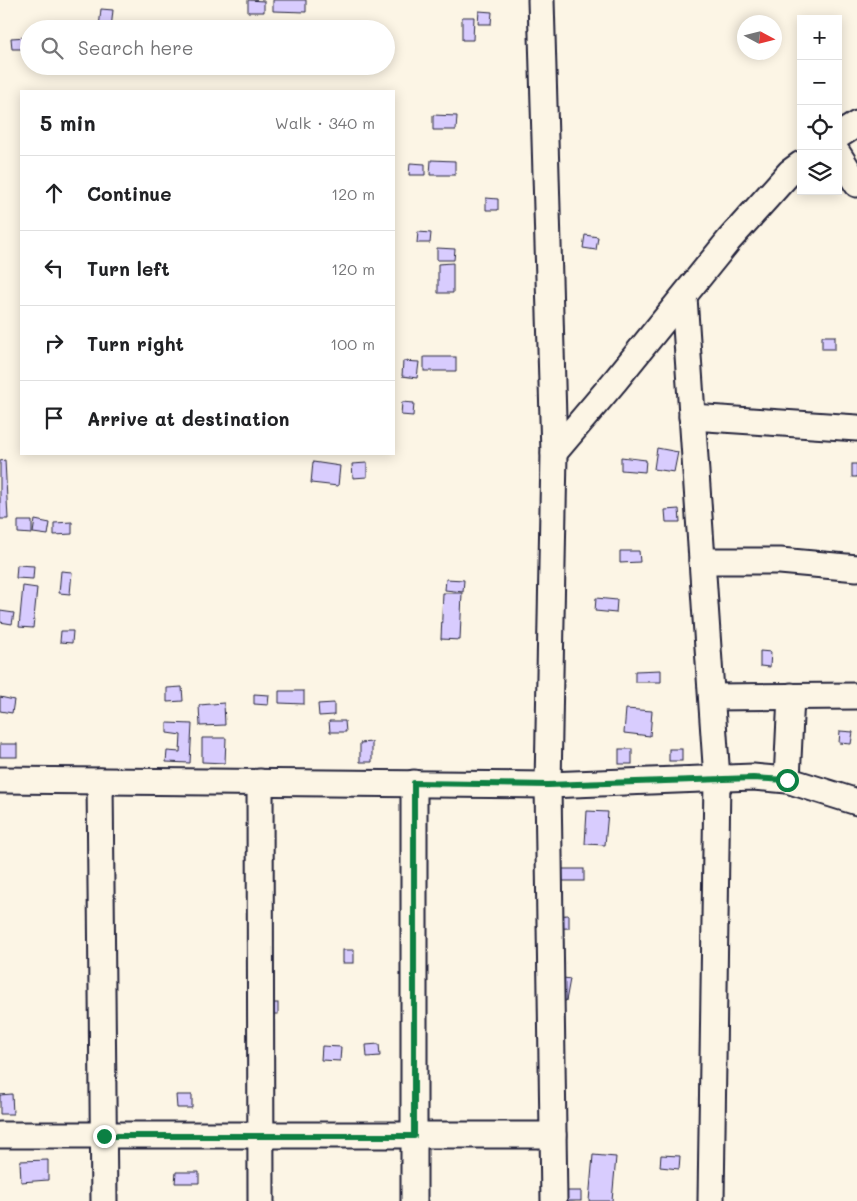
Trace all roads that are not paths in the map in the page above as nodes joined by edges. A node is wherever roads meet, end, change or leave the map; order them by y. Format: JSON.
{"nodes":[{"id":1,"x":541,"y":0,"type":"edge"},
{"id":2,"x":857,"y":124,"type":"edge"},
{"id":3,"x":842,"y":133,"type":"edge"},
{"id":4,"x":842,"y":160,"type":"edge"},
{"id":5,"x":797,"y":167,"type":"edge"},
{"id":6,"x":856,"y":180,"type":"edge"},
{"id":7,"x":684,"y":297,"type":"junction"},
{"id":8,"x":692,"y":418,"type":"junction"},
{"id":9,"x":857,"y":428,"type":"edge"},
{"id":10,"x":554,"y":454,"type":"junction"},
{"id":11,"x":702,"y":561,"type":"junction"},
{"id":12,"x":857,"y":568,"type":"edge"},
{"id":13,"x":791,"y":696,"type":"junction"},
{"id":14,"x":857,"y":696,"type":"edge"},
{"id":15,"x":712,"y":697,"type":"junction"},
{"id":16,"x":717,"y":779,"type":"junction"},
{"id":17,"x":0,"y":780,"type":"edge"},
{"id":18,"x":787,"y":780,"type":"junction"},
{"id":19,"x":100,"y":781,"type":"junction"},
{"id":20,"x":260,"y":782,"type":"junction"},
{"id":21,"x":414,"y":783,"type":"junction"},
{"id":22,"x":548,"y":785,"type":"junction"},
{"id":23,"x":857,"y":802,"type":"edge"},
{"id":24,"x":261,"y":1135,"type":"junction"},
{"id":25,"x":553,"y":1135,"type":"junction"},
{"id":26,"x":0,"y":1136,"type":"edge"},
{"id":27,"x":104,"y":1136,"type":"junction"},
{"id":28,"x":414,"y":1136,"type":"junction"},
{"id":29,"x":104,"y":1201,"type":"edge"},
{"id":30,"x":261,"y":1201,"type":"edge"},
{"id":31,"x":414,"y":1201,"type":"edge"},
{"id":32,"x":554,"y":1201,"type":"edge"},
{"id":33,"x":711,"y":1201,"type":"edge"}],
"edges":[{"from":1,"to":10,"type":"street"},
{"from":2,"to":3,"type":"street"},
{"from":4,"to":6,"type":"street"},
{"from":5,"to":7,"type":"street"},
{"from":7,"to":8,"type":"street"},
{"from":7,"to":10,"type":"street"},
{"from":8,"to":9,"type":"street"},
{"from":8,"to":11,"type":"street"},
{"from":10,"to":22,"type":"street"},
{"from":11,"to":12,"type":"street"},
{"from":11,"to":15,"type":"street"},
{"from":13,"to":14,"type":"street"},
{"from":13,"to":15,"type":"street"},
{"from":13,"to":18,"type":"street"},
{"from":15,"to":16,"type":"street"},
{"from":16,"to":18,"type":"street"},
{"from":16,"to":22,"type":"street"},
{"from":16,"to":33,"type":"street"},
{"from":17,"to":19,"type":"street"},
{"from":18,"to":23,"type":"street"},
{"from":19,"to":20,"type":"street"},
{"from":19,"to":27,"type":"street"},
{"from":20,"to":21,"type":"street"},
{"from":20,"to":24,"type":"street"},
{"from":21,"to":22,"type":"street"},
{"from":21,"to":28,"type":"street"},
{"from":22,"to":25,"type":"street"},
{"from":24,"to":27,"type":"street"},
{"from":24,"to":28,"type":"street"},
{"from":24,"to":30,"type":"street"},
{"from":25,"to":28,"type":"street"},
{"from":25,"to":32,"type":"street"},
{"from":26,"to":27,"type":"street"},
{"from":27,"to":29,"type":"street"},
{"from":28,"to":31,"type":"street"}]}
